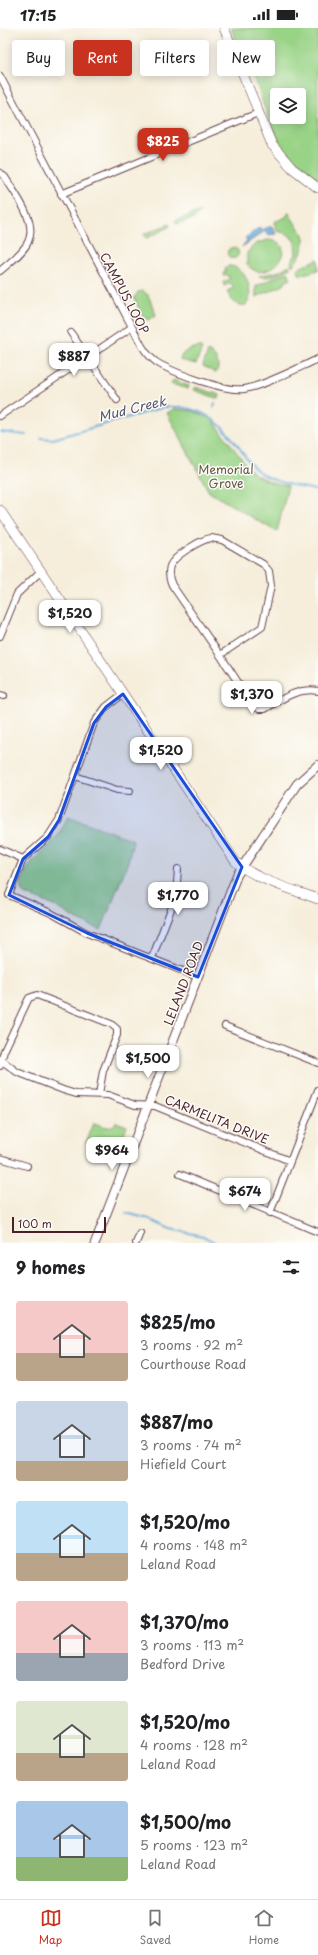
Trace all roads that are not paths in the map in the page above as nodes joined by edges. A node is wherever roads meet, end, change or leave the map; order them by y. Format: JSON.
{"nodes":[{"id":1,"x":224,"y":28,"type":"edge"},
{"id":2,"x":0,"y":76,"type":"edge"},
{"id":3,"x":258,"y":114,"type":"junction"},
{"id":4,"x":0,"y":173,"type":"edge"},
{"id":5,"x":318,"y":188,"type":"edge"},
{"id":6,"x":61,"y":194,"type":"junction"},
{"id":7,"x":0,"y":271,"type":"edge"},
{"id":8,"x":132,"y":327,"type":"junction"},
{"id":9,"x":71,"y":333,"type":"dead end"},
{"id":10,"x":87,"y":357,"type":"junction"},
{"id":11,"x":318,"y":359,"type":"edge"},
{"id":12,"x":117,"y":400,"type":"dead end"},
{"id":13,"x":0,"y":416,"type":"edge"},
{"id":14,"x":0,"y":510,"type":"edge"},
{"id":15,"x":41,"y":571,"type":"junction"},
{"id":16,"x":0,"y":636,"type":"edge"},
{"id":17,"x":220,"y":655,"type":"junction"},
{"id":18,"x":318,"y":691,"type":"edge"},
{"id":19,"x":123,"y":694,"type":"junction"},
{"id":20,"x":318,"y":765,"type":"edge"},
{"id":21,"x":75,"y":776,"type":"junction"},
{"id":22,"x":130,"y":791,"type":"dead end"},
{"id":23,"x":0,"y":849,"type":"edge"},
{"id":24,"x":24,"y":859,"type":"junction"},
{"id":25,"x":242,"y":867,"type":"junction"},
{"id":26,"x":178,"y":869,"type":"dead end"},
{"id":27,"x":318,"y":899,"type":"edge"},
{"id":28,"x":152,"y":958,"type":"junction"},
{"id":29,"x":198,"y":977,"type":"junction"},
{"id":30,"x":225,"y":1026,"type":"dead end"},
{"id":31,"x":1,"y":1062,"type":"edge"},
{"id":32,"x":318,"y":1063,"type":"edge"},
{"id":33,"x":318,"y":1090,"type":"edge"},
{"id":34,"x":99,"y":1094,"type":"junction"},
{"id":35,"x":148,"y":1106,"type":"junction"},
{"id":36,"x":0,"y":1158,"type":"edge"},
{"id":37,"x":290,"y":1161,"type":"junction"},
{"id":38,"x":27,"y":1166,"type":"dead end"},
{"id":39,"x":180,"y":1174,"type":"dead end"},
{"id":40,"x":270,"y":1213,"type":"junction"},
{"id":41,"x":140,"y":1232,"type":"dead end"},
{"id":42,"x":318,"y":1232,"type":"edge"},
{"id":43,"x":94,"y":1243,"type":"edge"},
{"id":44,"x":136,"y":1243,"type":"edge"}],
"edges":[{"from":1,"to":3,"type":"main road"},
{"from":2,"to":6,"type":"street","name":"CAMPUS LOOP"},
{"from":3,"to":5,"type":"main road"},
{"from":3,"to":6,"type":"street"},
{"from":4,"to":7,"type":"street"},
{"from":6,"to":8,"type":"street","name":"CAMPUS LOOP"},
{"from":8,"to":10,"type":"street"},
{"from":8,"to":11,"type":"street","name":"CAMPUS LOOP"},
{"from":9,"to":10,"type":"street"},
{"from":10,"to":12,"type":"street"},
{"from":10,"to":13,"type":"street"},
{"from":14,"to":15,"type":"main road"},
{"from":15,"to":16,"type":"street"},
{"from":15,"to":19,"type":"main road"},
{"from":17,"to":17,"type":"street"},
{"from":17,"to":18,"type":"street"},
{"from":19,"to":21,"type":"street"},
{"from":19,"to":25,"type":"main road"},
{"from":20,"to":25,"type":"street","name":"LELAND ROAD"},
{"from":21,"to":22,"type":"street"},
{"from":21,"to":24,"type":"street"},
{"from":23,"to":24,"type":"street"},
{"from":24,"to":28,"type":"street"},
{"from":25,"to":27,"type":"main road"},
{"from":25,"to":29,"type":"street","name":"LELAND ROAD"},
{"from":26,"to":28,"type":"street"},
{"from":28,"to":29,"type":"street"},
{"from":29,"to":35,"type":"street","name":"LELAND ROAD"},
{"from":30,"to":32,"type":"street"},
{"from":31,"to":34,"type":"street","name":"CARMELITA DRIVE"},
{"from":31,"to":34,"type":"street"},
{"from":33,"to":37,"type":"street"},
{"from":34,"to":35,"type":"street","name":"CARMELITA DRIVE"},
{"from":35,"to":37,"type":"street","name":"CARMELITA DRIVE"},
{"from":35,"to":43,"type":"street","name":"LELAND ROAD"},
{"from":36,"to":38,"type":"street"},
{"from":37,"to":40,"type":"street"},
{"from":39,"to":40,"type":"street"},
{"from":40,"to":42,"type":"street"},
{"from":41,"to":44,"type":"street"}]}
